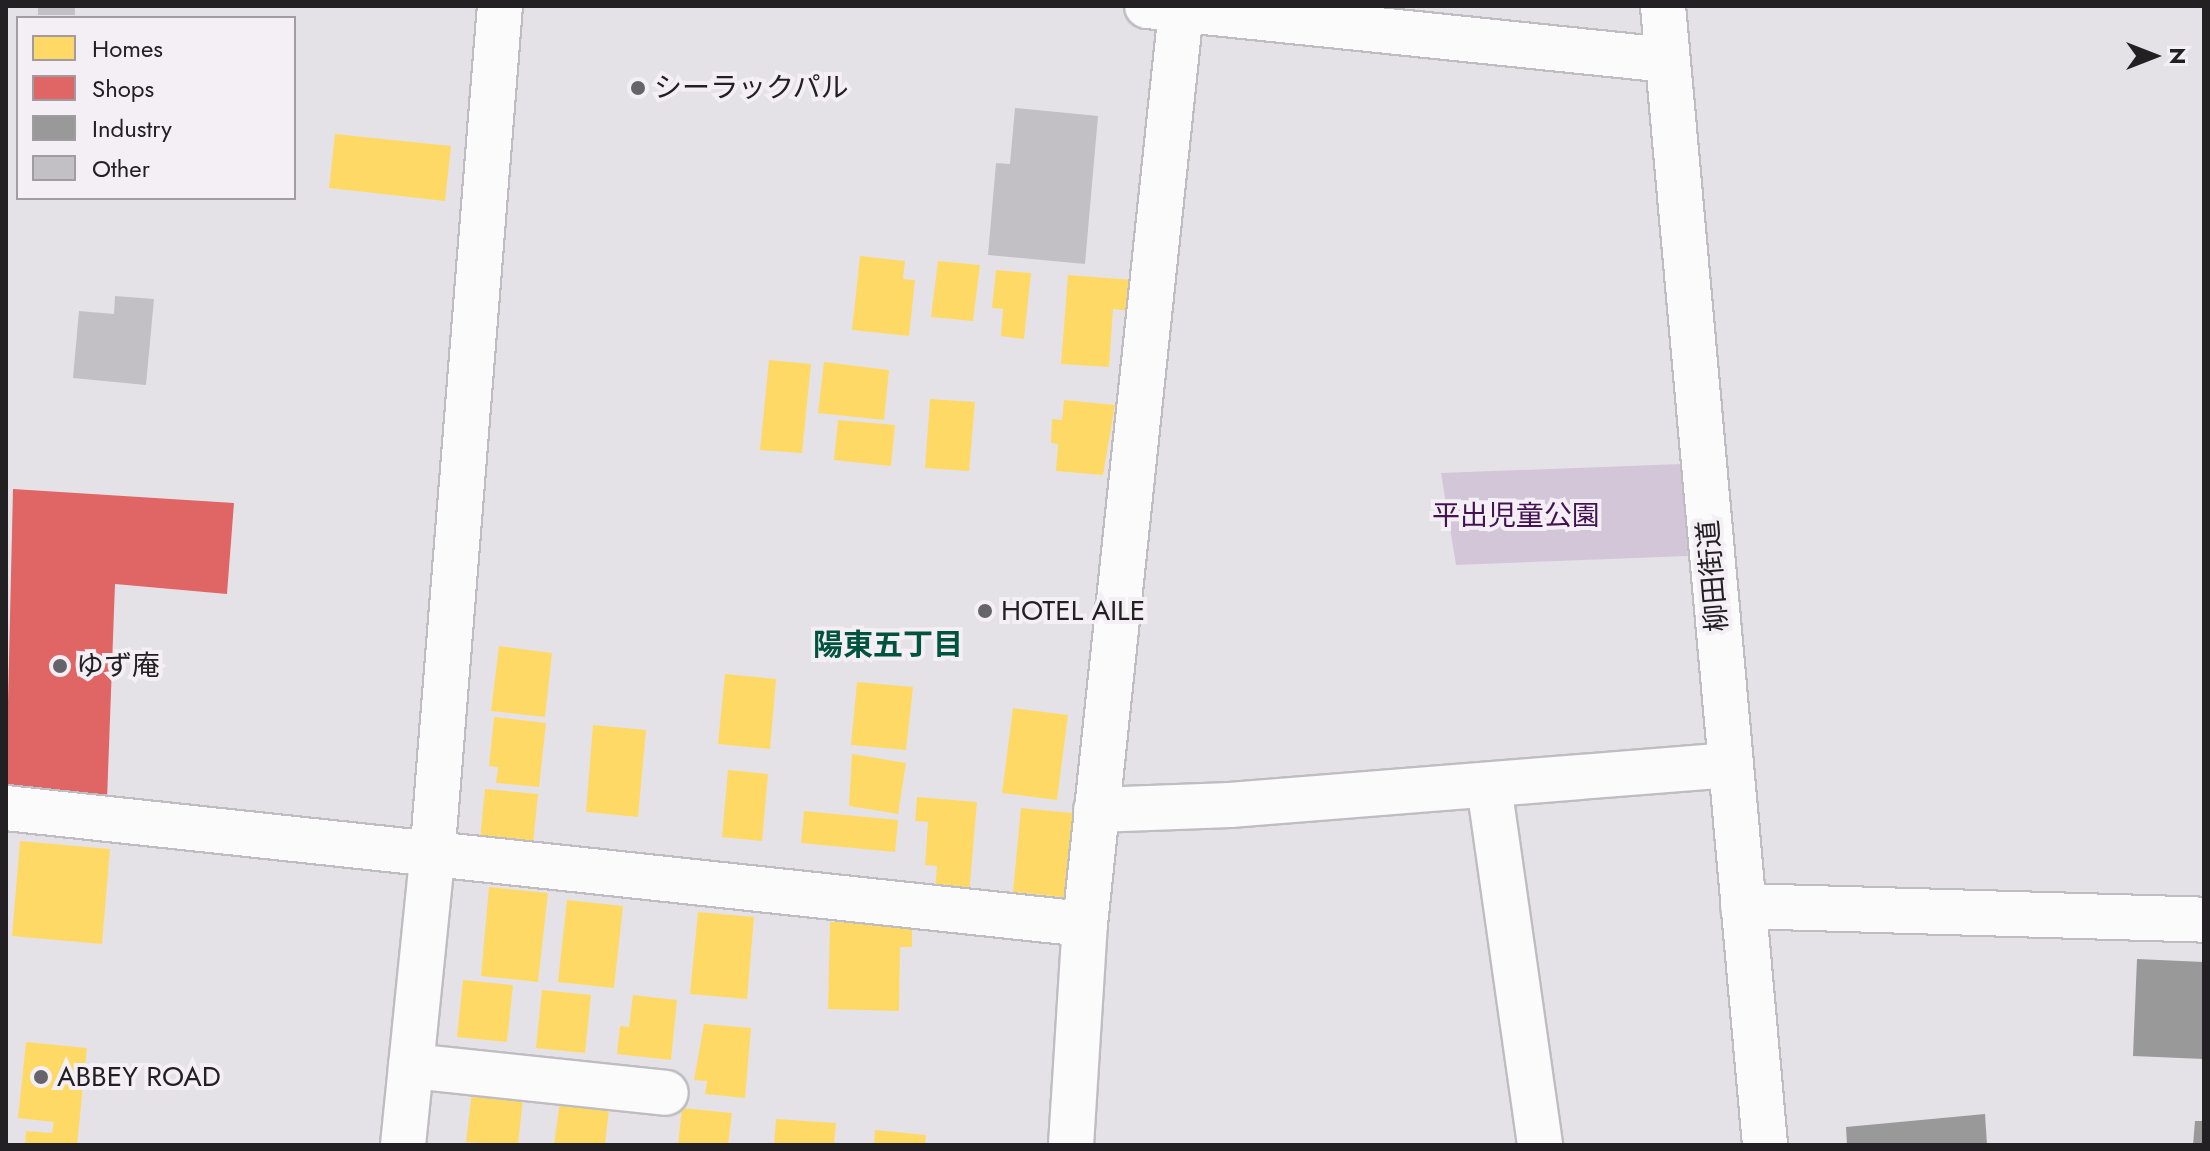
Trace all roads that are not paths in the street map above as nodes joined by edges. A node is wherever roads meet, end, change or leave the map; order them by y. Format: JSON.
{"nodes":[{"id":1,"x":500,"y":6,"type":"edge"},
{"id":2,"x":1663,"y":6,"type":"edge"},
{"id":3,"x":1164,"y":8,"type":"edge"},
{"id":4,"x":1382,"y":18,"type":"edge"},
{"id":5,"x":1667,"y":60,"type":"junction"},
{"id":6,"x":1730,"y":765,"type":"junction"},
{"id":7,"x":1489,"y":786,"type":"junction"},
{"id":8,"x":6,"y":808,"type":"edge"},
{"id":9,"x":1096,"y":810,"type":"junction"},
{"id":10,"x":432,"y":858,"type":"junction"},
{"id":11,"x":1743,"y":906,"type":"junction"},
{"id":12,"x":2204,"y":920,"type":"edge"},
{"id":13,"x":1085,"y":924,"type":"junction"},
{"id":14,"x":411,"y":1066,"type":"junction"},
{"id":15,"x":666,"y":1093,"type":"dead end"},
{"id":16,"x":403,"y":1145,"type":"edge"},
{"id":17,"x":1071,"y":1145,"type":"edge"},
{"id":18,"x":1540,"y":1145,"type":"edge"},
{"id":19,"x":1765,"y":1145,"type":"edge"}],
"edges":[{"from":1,"to":10,"type":"street"},
{"from":2,"to":5,"type":"street","name":"柳田街道"},
{"from":3,"to":4,"type":"street"},
{"from":3,"to":9,"type":"street"},
{"from":4,"to":5,"type":"street"},
{"from":5,"to":6,"type":"street","name":"柳田街道"},
{"from":6,"to":7,"type":"street"},
{"from":6,"to":11,"type":"street","name":"柳田街道"},
{"from":7,"to":9,"type":"street"},
{"from":7,"to":18,"type":"street"},
{"from":8,"to":10,"type":"street"},
{"from":9,"to":13,"type":"street"},
{"from":10,"to":13,"type":"street"},
{"from":10,"to":14,"type":"street"},
{"from":11,"to":12,"type":"street"},
{"from":11,"to":19,"type":"street","name":"柳田街道"},
{"from":13,"to":17,"type":"street"},
{"from":14,"to":15,"type":"street"},
{"from":14,"to":16,"type":"street"}]}
